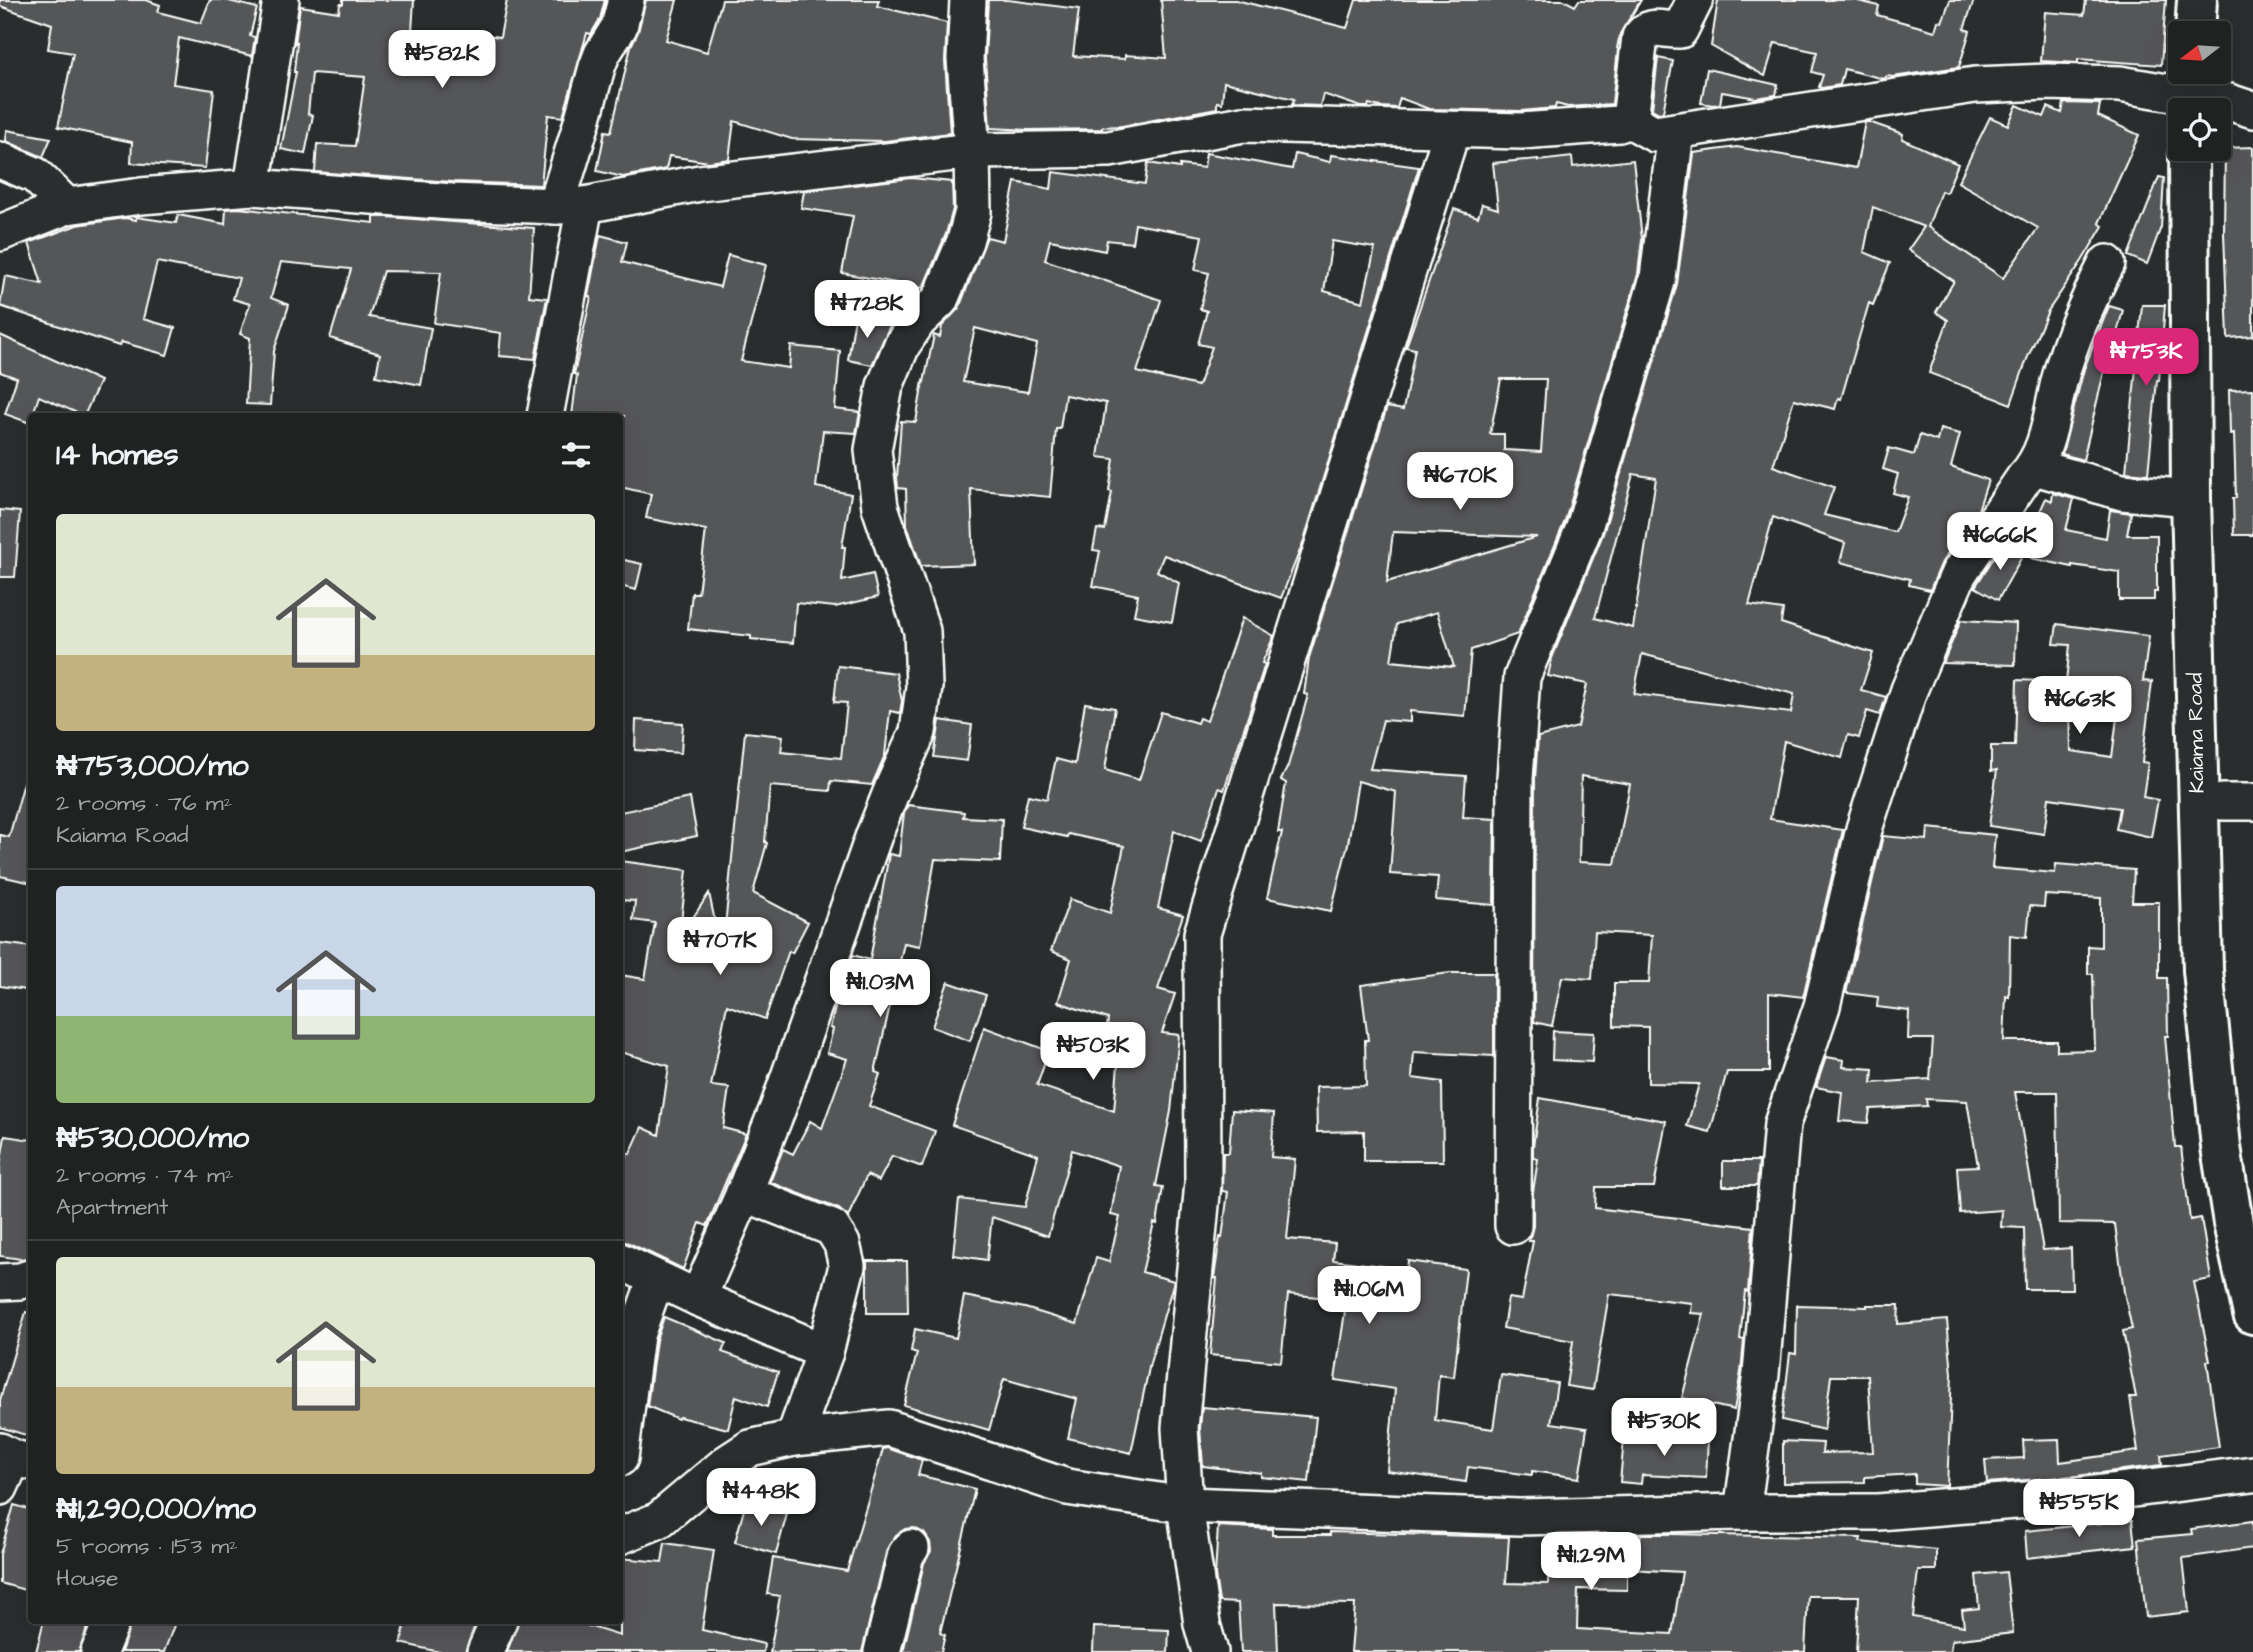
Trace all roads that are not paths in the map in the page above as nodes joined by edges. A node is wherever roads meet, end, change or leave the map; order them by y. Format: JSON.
{"nodes":[{"id":1,"x":281,"y":0,"type":"edge"},
{"id":2,"x":626,"y":0,"type":"edge"},
{"id":3,"x":968,"y":0,"type":"edge"},
{"id":4,"x":1695,"y":0,"type":"edge"},
{"id":5,"x":2197,"y":0,"type":"edge"},
{"id":6,"x":2216,"y":0,"type":"edge"},
{"id":7,"x":2196,"y":21,"type":"edge"},
{"id":8,"x":2215,"y":21,"type":"edge"},
{"id":9,"x":2201,"y":93,"type":"edge"},
{"id":10,"x":2253,"y":110,"type":"edge"},
{"id":11,"x":1630,"y":120,"type":"junction"},
{"id":12,"x":1452,"y":130,"type":"junction"},
{"id":13,"x":1675,"y":131,"type":"junction"},
{"id":14,"x":972,"y":151,"type":"junction"},
{"id":15,"x":0,"y":160,"type":"edge"},
{"id":16,"x":2189,"y":161,"type":"edge"},
{"id":17,"x":2211,"y":161,"type":"edge"},
{"id":18,"x":251,"y":187,"type":"junction"},
{"id":19,"x":67,"y":206,"type":"junction"},
{"id":20,"x":570,"y":206,"type":"junction"},
{"id":21,"x":0,"y":233,"type":"edge"},
{"id":22,"x":2107,"y":263,"type":"dead end"},
{"id":23,"x":545,"y":413,"type":"edge"},
{"id":24,"x":2035,"y":467,"type":"junction"},
{"id":25,"x":2190,"y":498,"type":"junction"},
{"id":26,"x":2238,"y":802,"type":"edge"},
{"id":27,"x":744,"y":1193,"type":"junction"},
{"id":28,"x":2253,"y":1199,"type":"edge"},
{"id":29,"x":1513,"y":1226,"type":"dead end"},
{"id":30,"x":623,"y":1262,"type":"edge"},
{"id":31,"x":28,"y":1278,"type":"edge"},
{"id":32,"x":656,"y":1279,"type":"junction"},
{"id":33,"x":0,"y":1282,"type":"edge"},
{"id":34,"x":698,"y":1298,"type":"junction"},
{"id":35,"x":2253,"y":1314,"type":"edge"},
{"id":36,"x":825,"y":1352,"type":"junction"},
{"id":37,"x":623,"y":1435,"type":"edge"},
{"id":38,"x":794,"y":1438,"type":"junction"},
{"id":39,"x":2253,"y":1474,"type":"edge"},
{"id":40,"x":1185,"y":1505,"type":"junction"},
{"id":41,"x":1742,"y":1512,"type":"junction"},
{"id":42,"x":623,"y":1534,"type":"edge"},
{"id":43,"x":911,"y":1548,"type":"dead end"},
{"id":44,"x":110,"y":1624,"type":"edge"},
{"id":45,"x":497,"y":1624,"type":"edge"},
{"id":46,"x":99,"y":1652,"type":"edge"},
{"id":47,"x":485,"y":1652,"type":"edge"},
{"id":48,"x":882,"y":1652,"type":"edge"},
{"id":49,"x":1210,"y":1652,"type":"edge"}],
"edges":[{"from":1,"to":18,"type":"street"},
{"from":2,"to":20,"type":"street"},
{"from":3,"to":14,"type":"street"},
{"from":4,"to":11,"type":"street"},
{"from":5,"to":7,"type":"highway"},
{"from":6,"to":8,"type":"highway"},
{"from":9,"to":10,"type":"street"},
{"from":9,"to":13,"type":"street"},
{"from":11,"to":12,"type":"street"},
{"from":11,"to":13,"type":"street"},
{"from":12,"to":14,"type":"street"},
{"from":12,"to":40,"type":"street"},
{"from":13,"to":29,"type":"street"},
{"from":14,"to":20,"type":"street"},
{"from":14,"to":27,"type":"street"},
{"from":15,"to":19,"type":"street"},
{"from":16,"to":25,"type":"highway","name":"Kaiama Road"},
{"from":17,"to":26,"type":"highway","name":"Kaiama Road"},
{"from":18,"to":19,"type":"street"},
{"from":18,"to":20,"type":"street"},
{"from":19,"to":21,"type":"street"},
{"from":20,"to":23,"type":"street"},
{"from":22,"to":24,"type":"street"},
{"from":24,"to":25,"type":"street"},
{"from":24,"to":41,"type":"street"},
{"from":25,"to":35,"type":"highway","name":"Kaiama Road"},
{"from":26,"to":28,"type":"highway","name":"Kaiama Road"},
{"from":27,"to":34,"type":"street"},
{"from":27,"to":36,"type":"street"},
{"from":30,"to":32,"type":"street"},
{"from":31,"to":33,"type":"street"},
{"from":32,"to":34,"type":"street"},
{"from":32,"to":37,"type":"street"},
{"from":34,"to":36,"type":"street"},
{"from":36,"to":38,"type":"street"},
{"from":38,"to":40,"type":"street"},
{"from":38,"to":42,"type":"street"},
{"from":39,"to":41,"type":"street"},
{"from":40,"to":41,"type":"street"},
{"from":40,"to":49,"type":"street"},
{"from":43,"to":48,"type":"street"},
{"from":44,"to":46,"type":"street"},
{"from":45,"to":47,"type":"street"}]}
